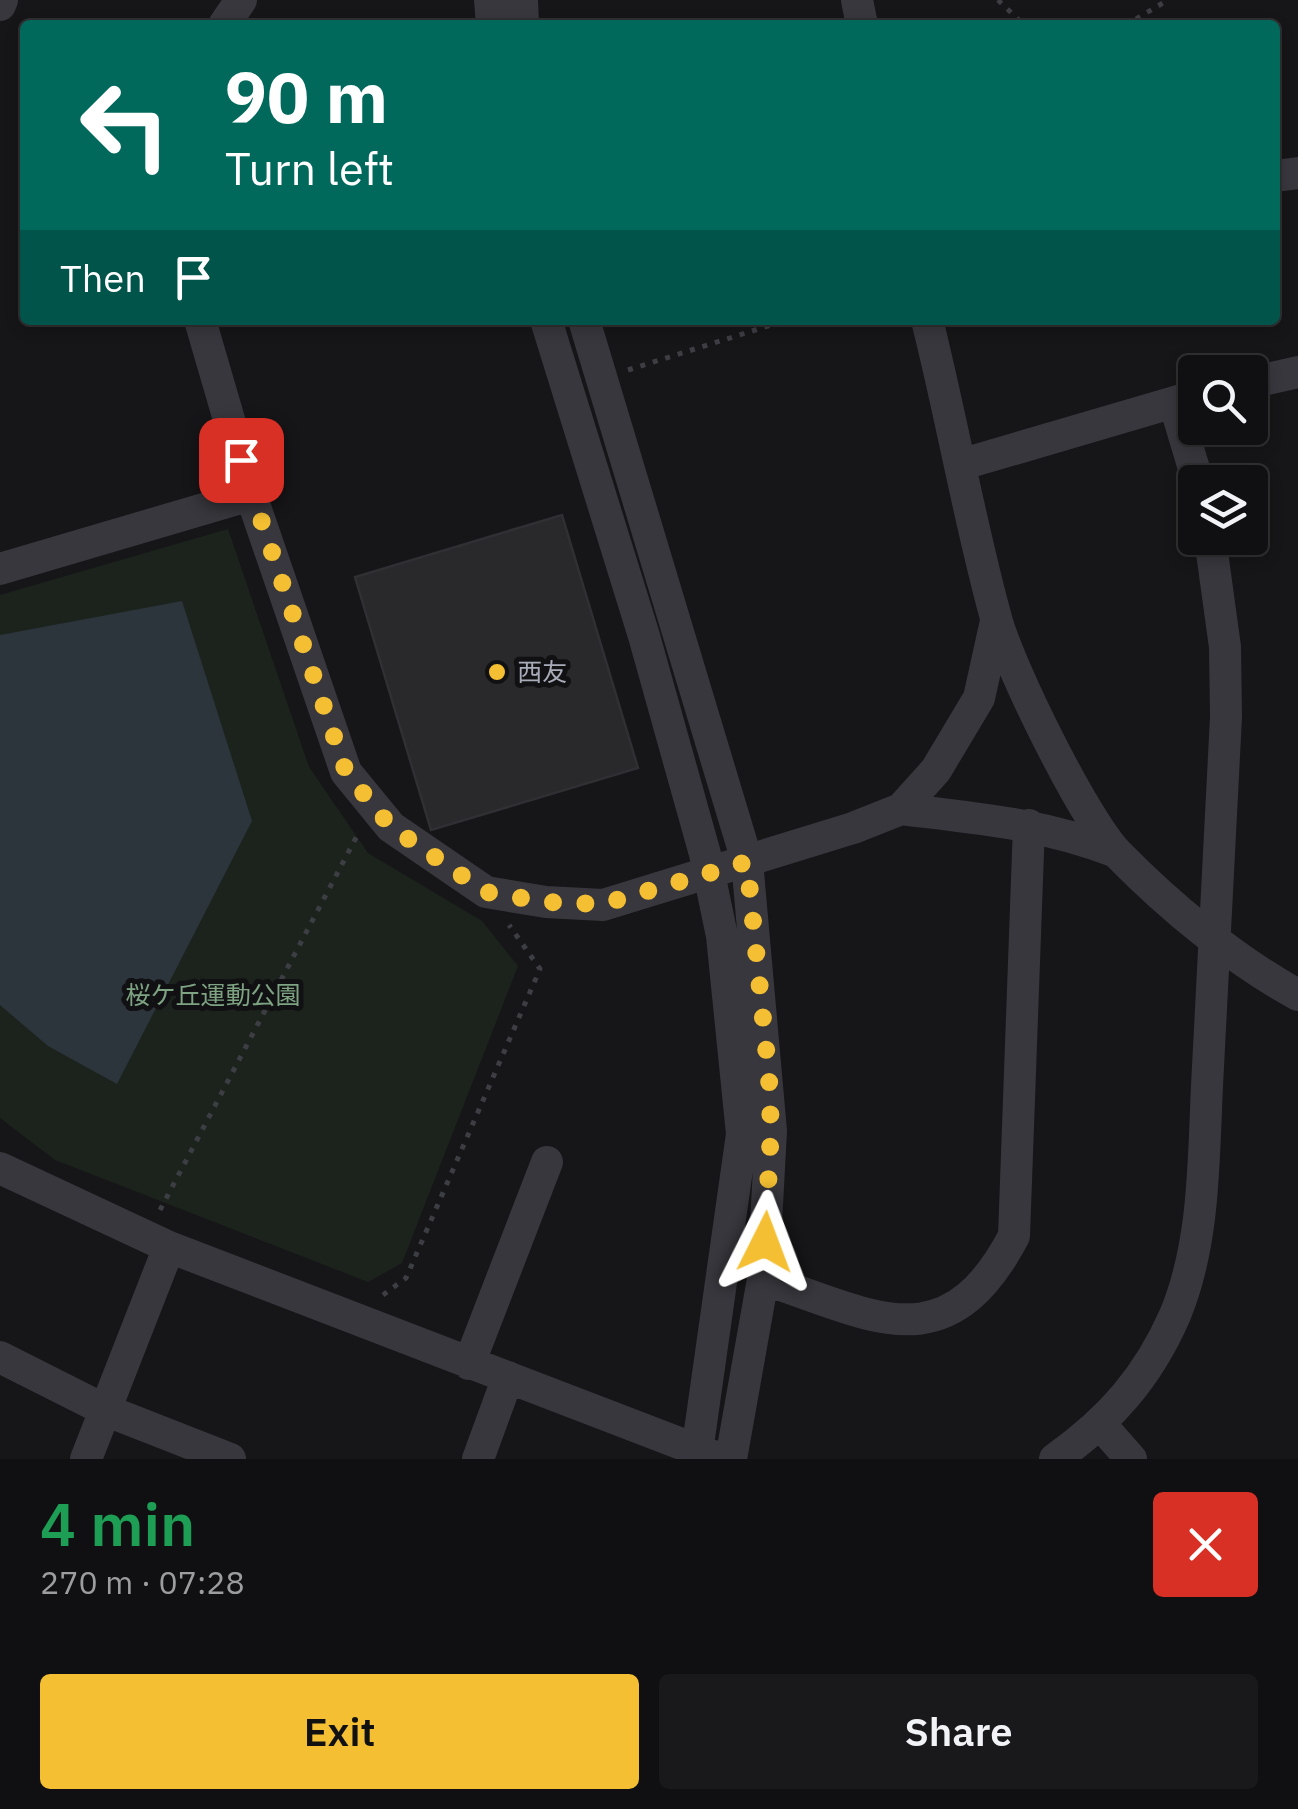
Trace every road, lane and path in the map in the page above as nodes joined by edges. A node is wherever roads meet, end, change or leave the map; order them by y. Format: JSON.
{"nodes":[{"id":1,"x":998,"y":0,"type":"edge"},
{"id":2,"x":1168,"y":0,"type":"edge"},
{"id":3,"x":1019,"y":20,"type":"edge"},
{"id":4,"x":1134,"y":20,"type":"edge"},
{"id":5,"x":201,"y":325,"type":"edge"},
{"id":6,"x":548,"y":325,"type":"edge"},
{"id":7,"x":585,"y":325,"type":"edge"},
{"id":8,"x":771,"y":325,"type":"edge"},
{"id":9,"x":929,"y":325,"type":"edge"},
{"id":10,"x":1298,"y":372,"type":"edge"},
{"id":11,"x":601,"y":378,"type":"junction"},
{"id":12,"x":1268,"y":379,"type":"edge"},
{"id":13,"x":1178,"y":401,"type":"edge"},
{"id":14,"x":963,"y":464,"type":"junction"},
{"id":15,"x":251,"y":494,"type":"junction"},
{"id":16,"x":1212,"y":555,"type":"edge"},
{"id":17,"x":0,"y":569,"type":"edge"},
{"id":18,"x":996,"y":621,"type":"junction"},
{"id":19,"x":372,"y":807,"type":"junction"},
{"id":20,"x":901,"y":809,"type":"junction"},
{"id":21,"x":1029,"y":825,"type":"junction"},
{"id":22,"x":1116,"y":852,"type":"junction"},
{"id":23,"x":747,"y":862,"type":"junction"},
{"id":24,"x":709,"y":874,"type":"junction"},
{"id":25,"x":486,"y":892,"type":"junction"},
{"id":26,"x":1214,"y":938,"type":"junction"},
{"id":27,"x":1298,"y":995,"type":"edge"},
{"id":28,"x":547,"y":1162,"type":"dead end"},
{"id":29,"x":0,"y":1168,"type":"edge"},
{"id":30,"x":173,"y":1232,"type":"junction"},
{"id":31,"x":763,"y":1279,"type":"junction"},
{"id":32,"x":370,"y":1305,"type":"dead end"},
{"id":33,"x":0,"y":1357,"type":"edge"},
{"id":34,"x":469,"y":1364,"type":"junction"},
{"id":35,"x":508,"y":1377,"type":"junction"},
{"id":36,"x":105,"y":1410,"type":"junction"},
{"id":37,"x":1102,"y":1426,"type":"junction"},
{"id":38,"x":706,"y":1456,"type":"edge"},
{"id":39,"x":86,"y":1459,"type":"edge"},
{"id":40,"x":230,"y":1459,"type":"edge"},
{"id":41,"x":478,"y":1459,"type":"edge"},
{"id":42,"x":731,"y":1459,"type":"edge"},
{"id":43,"x":1056,"y":1459,"type":"edge"},
{"id":44,"x":1131,"y":1459,"type":"edge"}],
"edges":[{"from":1,"to":3,"type":"path"},
{"from":2,"to":4,"type":"path"},
{"from":5,"to":15,"type":"street"},
{"from":6,"to":24,"type":"street"},
{"from":7,"to":11,"type":"street"},
{"from":8,"to":11,"type":"path"},
{"from":9,"to":14,"type":"street"},
{"from":10,"to":12,"type":"street"},
{"from":11,"to":23,"type":"street"},
{"from":13,"to":14,"type":"street"},
{"from":14,"to":18,"type":"street"},
{"from":15,"to":17,"type":"street"},
{"from":15,"to":19,"type":"street"},
{"from":16,"to":26,"type":"street"},
{"from":18,"to":20,"type":"street"},
{"from":18,"to":22,"type":"street"},
{"from":19,"to":25,"type":"street"},
{"from":19,"to":30,"type":"path"},
{"from":20,"to":21,"type":"street"},
{"from":20,"to":23,"type":"street"},
{"from":21,"to":22,"type":"street"},
{"from":21,"to":31,"type":"street"},
{"from":22,"to":26,"type":"street"},
{"from":23,"to":24,"type":"street"},
{"from":23,"to":31,"type":"street"},
{"from":24,"to":25,"type":"street"},
{"from":24,"to":38,"type":"street"},
{"from":25,"to":32,"type":"path"},
{"from":26,"to":27,"type":"street"},
{"from":26,"to":37,"type":"street"},
{"from":28,"to":34,"type":"street"},
{"from":29,"to":30,"type":"street"},
{"from":30,"to":34,"type":"street"},
{"from":30,"to":36,"type":"street"},
{"from":31,"to":42,"type":"street"},
{"from":33,"to":36,"type":"street"},
{"from":34,"to":35,"type":"street"},
{"from":35,"to":38,"type":"street"},
{"from":35,"to":41,"type":"street"},
{"from":36,"to":39,"type":"street"},
{"from":36,"to":40,"type":"street"},
{"from":37,"to":43,"type":"street"},
{"from":37,"to":44,"type":"street"}]}
